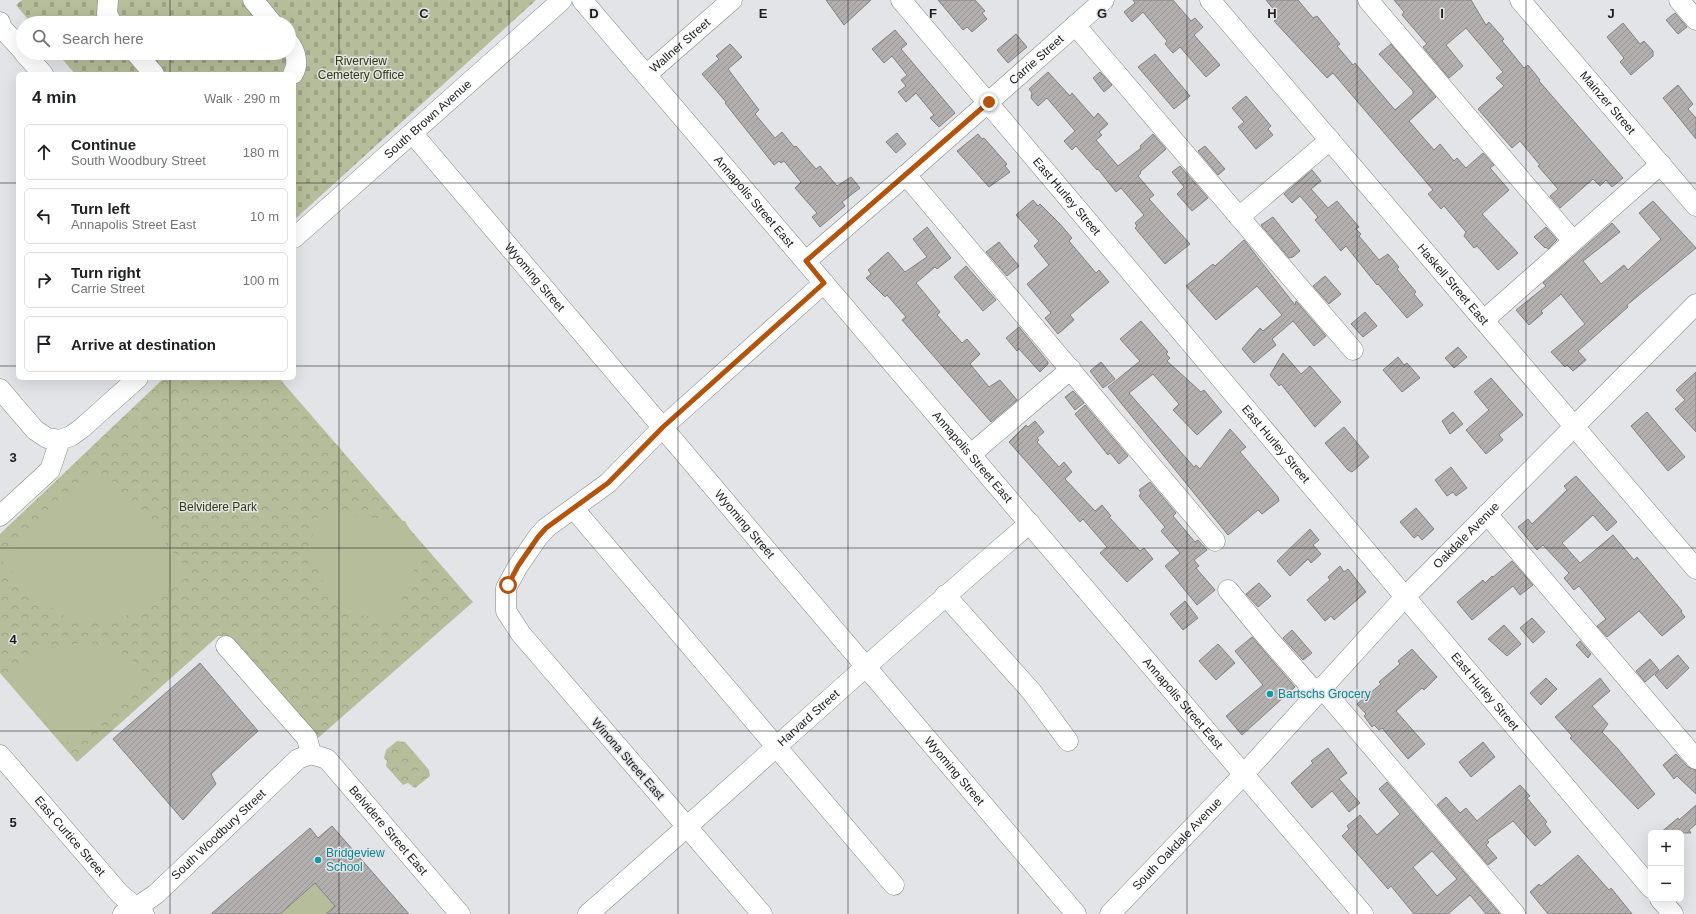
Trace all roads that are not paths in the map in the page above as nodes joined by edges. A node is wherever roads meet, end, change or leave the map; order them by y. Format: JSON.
{"nodes":[{"id":1,"x":108,"y":0,"type":"edge"},
{"id":2,"x":253,"y":0,"type":"edge"},
{"id":3,"x":562,"y":0,"type":"edge"},
{"id":4,"x":582,"y":0,"type":"edge"},
{"id":5,"x":732,"y":0,"type":"edge"},
{"id":6,"x":901,"y":0,"type":"edge"},
{"id":7,"x":1104,"y":0,"type":"edge"},
{"id":8,"x":1210,"y":0,"type":"edge"},
{"id":9,"x":1368,"y":0,"type":"edge"},
{"id":10,"x":1520,"y":0,"type":"edge"},
{"id":11,"x":1679,"y":0,"type":"edge"},
{"id":12,"x":108,"y":16,"type":"edge"},
{"id":13,"x":266,"y":16,"type":"edge"},
{"id":14,"x":1696,"y":20,"type":"edge"},
{"id":15,"x":0,"y":22,"type":"edge"},
{"id":16,"x":1075,"y":26,"type":"junction"},
{"id":17,"x":16,"y":43,"type":"edge"},
{"id":18,"x":31,"y":60,"type":"edge"},
{"id":19,"x":142,"y":60,"type":"edge"},
{"id":20,"x":296,"y":60,"type":"edge"},
{"id":21,"x":41,"y":72,"type":"edge"},
{"id":22,"x":152,"y":72,"type":"edge"},
{"id":23,"x":294,"y":72,"type":"edge"},
{"id":24,"x":646,"y":75,"type":"junction"},
{"id":25,"x":989,"y":102,"type":"junction"},
{"id":26,"x":412,"y":134,"type":"junction"},
{"id":27,"x":1330,"y":140,"type":"junction"},
{"id":28,"x":1661,"y":164,"type":"junction"},
{"id":29,"x":906,"y":175,"type":"junction"},
{"id":30,"x":1696,"y":206,"type":"edge"},
{"id":31,"x":1239,"y":217,"type":"junction"},
{"id":32,"x":296,"y":236,"type":"edge"},
{"id":33,"x":1573,"y":242,"type":"junction"},
{"id":34,"x":806,"y":261,"type":"junction"},
{"id":35,"x":824,"y":283,"type":"junction"},
{"id":36,"x":1696,"y":304,"type":"edge"},
{"id":37,"x":1484,"y":320,"type":"junction"},
{"id":38,"x":1353,"y":350,"type":"dead end"},
{"id":39,"x":1071,"y":369,"type":"junction"},
{"id":40,"x":136,"y":380,"type":"edge"},
{"id":41,"x":0,"y":389,"type":"edge"},
{"id":42,"x":1575,"y":426,"type":"junction"},
{"id":43,"x":663,"y":427,"type":"junction"},
{"id":44,"x":60,"y":440,"type":"junction"},
{"id":45,"x":971,"y":454,"type":"junction"},
{"id":46,"x":574,"y":509,"type":"junction"},
{"id":47,"x":1487,"y":514,"type":"junction"},
{"id":48,"x":0,"y":516,"type":"edge"},
{"id":49,"x":1030,"y":523,"type":"junction"},
{"id":50,"x":1215,"y":541,"type":"dead end"},
{"id":51,"x":1696,"y":569,"type":"edge"},
{"id":52,"x":1228,"y":590,"type":"dead end"},
{"id":53,"x":945,"y":595,"type":"junction"},
{"id":54,"x":1404,"y":598,"type":"junction"},
{"id":55,"x":226,"y":646,"type":"dead end"},
{"id":56,"x":864,"y":666,"type":"junction"},
{"id":57,"x":1319,"y":690,"type":"junction"},
{"id":58,"x":1068,"y":741,"type":"dead end"},
{"id":59,"x":776,"y":746,"type":"junction"},
{"id":60,"x":311,"y":754,"type":"junction"},
{"id":61,"x":0,"y":755,"type":"edge"},
{"id":62,"x":1696,"y":759,"type":"edge"},
{"id":63,"x":1244,"y":774,"type":"junction"},
{"id":64,"x":687,"y":827,"type":"junction"},
{"id":65,"x":1648,"y":884,"type":"edge"},
{"id":66,"x":894,"y":885,"type":"dead end"},
{"id":67,"x":1663,"y":902,"type":"edge"},
{"id":68,"x":135,"y":912,"type":"edge"},
{"id":69,"x":460,"y":914,"type":"edge"},
{"id":70,"x":588,"y":914,"type":"edge"},
{"id":71,"x":762,"y":914,"type":"edge"},
{"id":72,"x":1076,"y":914,"type":"edge"},
{"id":73,"x":1110,"y":914,"type":"edge"},
{"id":74,"x":1362,"y":914,"type":"edge"},
{"id":75,"x":1515,"y":914,"type":"edge"},
{"id":76,"x":1673,"y":914,"type":"edge"}],
"edges":[{"from":1,"to":12,"type":"street"},
{"from":2,"to":13,"type":"street"},
{"from":3,"to":26,"type":"street","name":"South Brown Avenue"},
{"from":4,"to":24,"type":"street","name":"Annapolis Street East"},
{"from":5,"to":24,"type":"street","name":"Wallner Street"},
{"from":6,"to":25,"type":"street","name":"East Hurley Street"},
{"from":7,"to":16,"type":"street","name":"Carrie Street"},
{"from":8,"to":27,"type":"street","name":"Haskell Street East"},
{"from":9,"to":33,"type":"street"},
{"from":10,"to":28,"type":"street","name":"Mainzer Street"},
{"from":11,"to":14,"type":"street"},
{"from":15,"to":17,"type":"street"},
{"from":16,"to":25,"type":"street","name":"Carrie Street"},
{"from":16,"to":31,"type":"street"},
{"from":18,"to":21,"type":"street"},
{"from":19,"to":22,"type":"street"},
{"from":20,"to":23,"type":"street"},
{"from":24,"to":34,"type":"street","name":"Annapolis Street East"},
{"from":25,"to":29,"type":"street","name":"Carrie Street"},
{"from":25,"to":54,"type":"street","name":"East Hurley Street"},
{"from":26,"to":32,"type":"street","name":"South Brown Avenue"},
{"from":26,"to":43,"type":"street","name":"Wyoming Street"},
{"from":27,"to":31,"type":"street"},
{"from":27,"to":37,"type":"street","name":"Haskell Street East"},
{"from":28,"to":30,"type":"street","name":"Mainzer Street"},
{"from":28,"to":33,"type":"street"},
{"from":29,"to":34,"type":"street","name":"Carrie Street"},
{"from":29,"to":39,"type":"street"},
{"from":31,"to":38,"type":"street"},
{"from":33,"to":37,"type":"street"},
{"from":34,"to":35,"type":"street","name":"Annapolis Street East"},
{"from":35,"to":43,"type":"street"},
{"from":35,"to":45,"type":"street","name":"Annapolis Street East"},
{"from":36,"to":42,"type":"street","name":"Oakdale Avenue"},
{"from":37,"to":42,"type":"street","name":"Haskell Street East"},
{"from":39,"to":45,"type":"street"},
{"from":39,"to":50,"type":"street"},
{"from":40,"to":44,"type":"street"},
{"from":41,"to":44,"type":"street"},
{"from":42,"to":47,"type":"street","name":"Oakdale Avenue"},
{"from":42,"to":51,"type":"street","name":"Haskell Street East"},
{"from":43,"to":46,"type":"street"},
{"from":43,"to":56,"type":"street","name":"Wyoming Street"},
{"from":44,"to":48,"type":"street"},
{"from":45,"to":49,"type":"street","name":"Annapolis Street East"},
{"from":46,"to":59,"type":"street"},
{"from":46,"to":64,"type":"street","name":"Winona Street East"},
{"from":47,"to":54,"type":"street","name":"Oakdale Avenue"},
{"from":47,"to":62,"type":"street"},
{"from":49,"to":53,"type":"street","name":"Harvard Street"},
{"from":49,"to":63,"type":"street","name":"Annapolis Street East"},
{"from":52,"to":57,"type":"street"},
{"from":53,"to":56,"type":"street","name":"Harvard Street"},
{"from":53,"to":58,"type":"street"},
{"from":54,"to":57,"type":"street","name":"Oakdale Avenue"},
{"from":54,"to":65,"type":"street","name":"East Hurley Street"},
{"from":55,"to":60,"type":"street"},
{"from":56,"to":59,"type":"street","name":"Harvard Street"},
{"from":56,"to":72,"type":"street","name":"Wyoming Street"},
{"from":57,"to":63,"type":"street","name":"Oakdale Avenue"},
{"from":57,"to":75,"type":"street"},
{"from":59,"to":64,"type":"street","name":"Harvard Street"},
{"from":59,"to":66,"type":"street"},
{"from":60,"to":68,"type":"street","name":"South Woodbury Street"},
{"from":60,"to":69,"type":"street","name":"Belvidere Street East"},
{"from":61,"to":68,"type":"street","name":"East Curtice Street"},
{"from":63,"to":73,"type":"street","name":"South Oakdale Avenue"},
{"from":63,"to":74,"type":"street","name":"Annapolis Street East"},
{"from":64,"to":70,"type":"street","name":"Harvard Street"},
{"from":64,"to":71,"type":"street","name":"Winona Street East"},
{"from":67,"to":76,"type":"street"}]}
